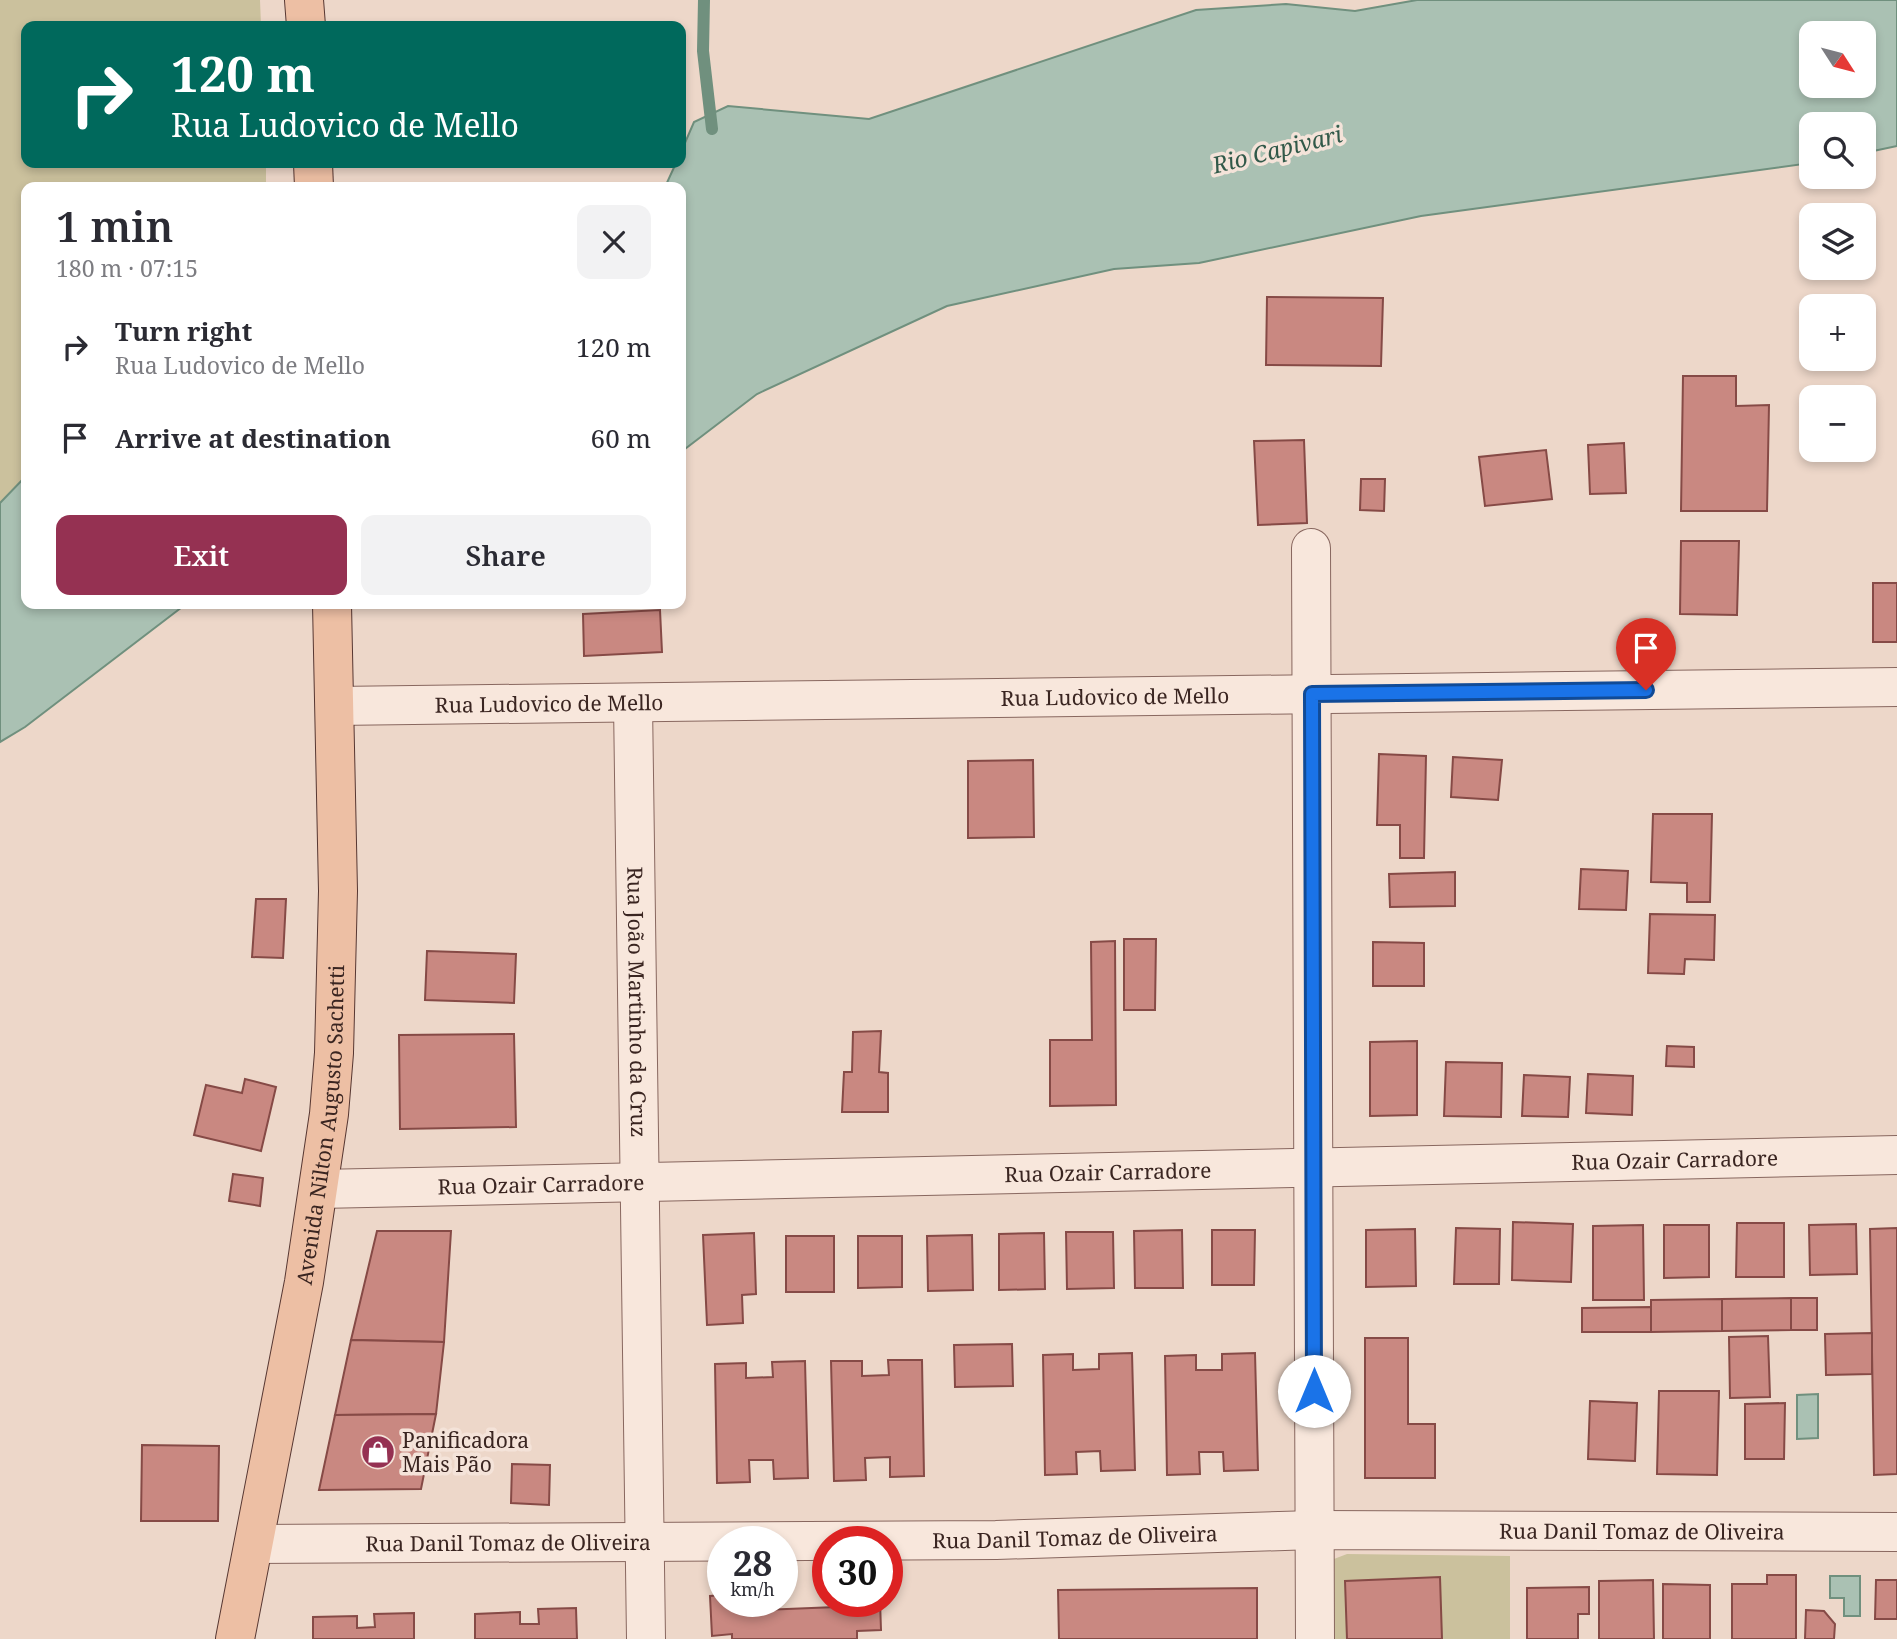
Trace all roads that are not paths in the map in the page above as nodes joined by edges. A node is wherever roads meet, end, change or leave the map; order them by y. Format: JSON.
{"nodes":[{"id":1,"x":304,"y":0,"type":"edge"},
{"id":2,"x":306,"y":21,"type":"edge"},
{"id":3,"x":1311,"y":548,"type":"dead end"},
{"id":4,"x":332,"y":609,"type":"edge"},
{"id":5,"x":1897,"y":687,"type":"edge"},
{"id":6,"x":1312,"y":694,"type":"junction"},
{"id":7,"x":633,"y":703,"type":"junction"},
{"id":8,"x":335,"y":706,"type":"junction"},
{"id":9,"x":1897,"y":1155,"type":"edge"},
{"id":10,"x":1313,"y":1168,"type":"junction"},
{"id":11,"x":640,"y":1182,"type":"junction"},
{"id":12,"x":319,"y":1189,"type":"junction"},
{"id":13,"x":1314,"y":1530,"type":"junction"},
{"id":14,"x":1897,"y":1532,"type":"edge"},
{"id":15,"x":644,"y":1542,"type":"junction"},
{"id":16,"x":254,"y":1544,"type":"junction"},
{"id":17,"x":234,"y":1639,"type":"edge"},
{"id":18,"x":646,"y":1639,"type":"edge"},
{"id":19,"x":1315,"y":1639,"type":"edge"}],
"edges":[{"from":1,"to":2,"type":"main road"},
{"from":3,"to":6,"type":"street"},
{"from":4,"to":8,"type":"main road","name":"Avenida Nilton Augusto Sachetti"},
{"from":5,"to":6,"type":"street","name":"Rua Ludovico de Mello"},
{"from":6,"to":7,"type":"street","name":"Rua Ludovico de Mello"},
{"from":6,"to":10,"type":"street"},
{"from":7,"to":8,"type":"street","name":"Rua Ludovico de Mello"},
{"from":7,"to":11,"type":"street","name":"Rua João Martinho da Cruz"},
{"from":8,"to":12,"type":"main road","name":"Avenida Nilton Augusto Sachetti"},
{"from":9,"to":10,"type":"street","name":"Rua Ozair Carradore"},
{"from":10,"to":11,"type":"street","name":"Rua Ozair Carradore"},
{"from":10,"to":13,"type":"street"},
{"from":11,"to":12,"type":"street","name":"Rua Ozair Carradore"},
{"from":11,"to":15,"type":"street","name":"Rua João Martinho da Cruz"},
{"from":12,"to":16,"type":"main road","name":"Avenida Nilton Augusto Sachetti"},
{"from":13,"to":14,"type":"street","name":"Rua Danil Tomaz de Oliveira"},
{"from":13,"to":15,"type":"street","name":"Rua Danil Tomaz de Oliveira"},
{"from":13,"to":19,"type":"street"},
{"from":15,"to":16,"type":"street","name":"Rua Danil Tomaz de Oliveira"},
{"from":15,"to":18,"type":"street","name":"Rua João Martinho da Cruz"},
{"from":16,"to":17,"type":"main road","name":"Avenida Nilton Augusto Sachetti"}]}
